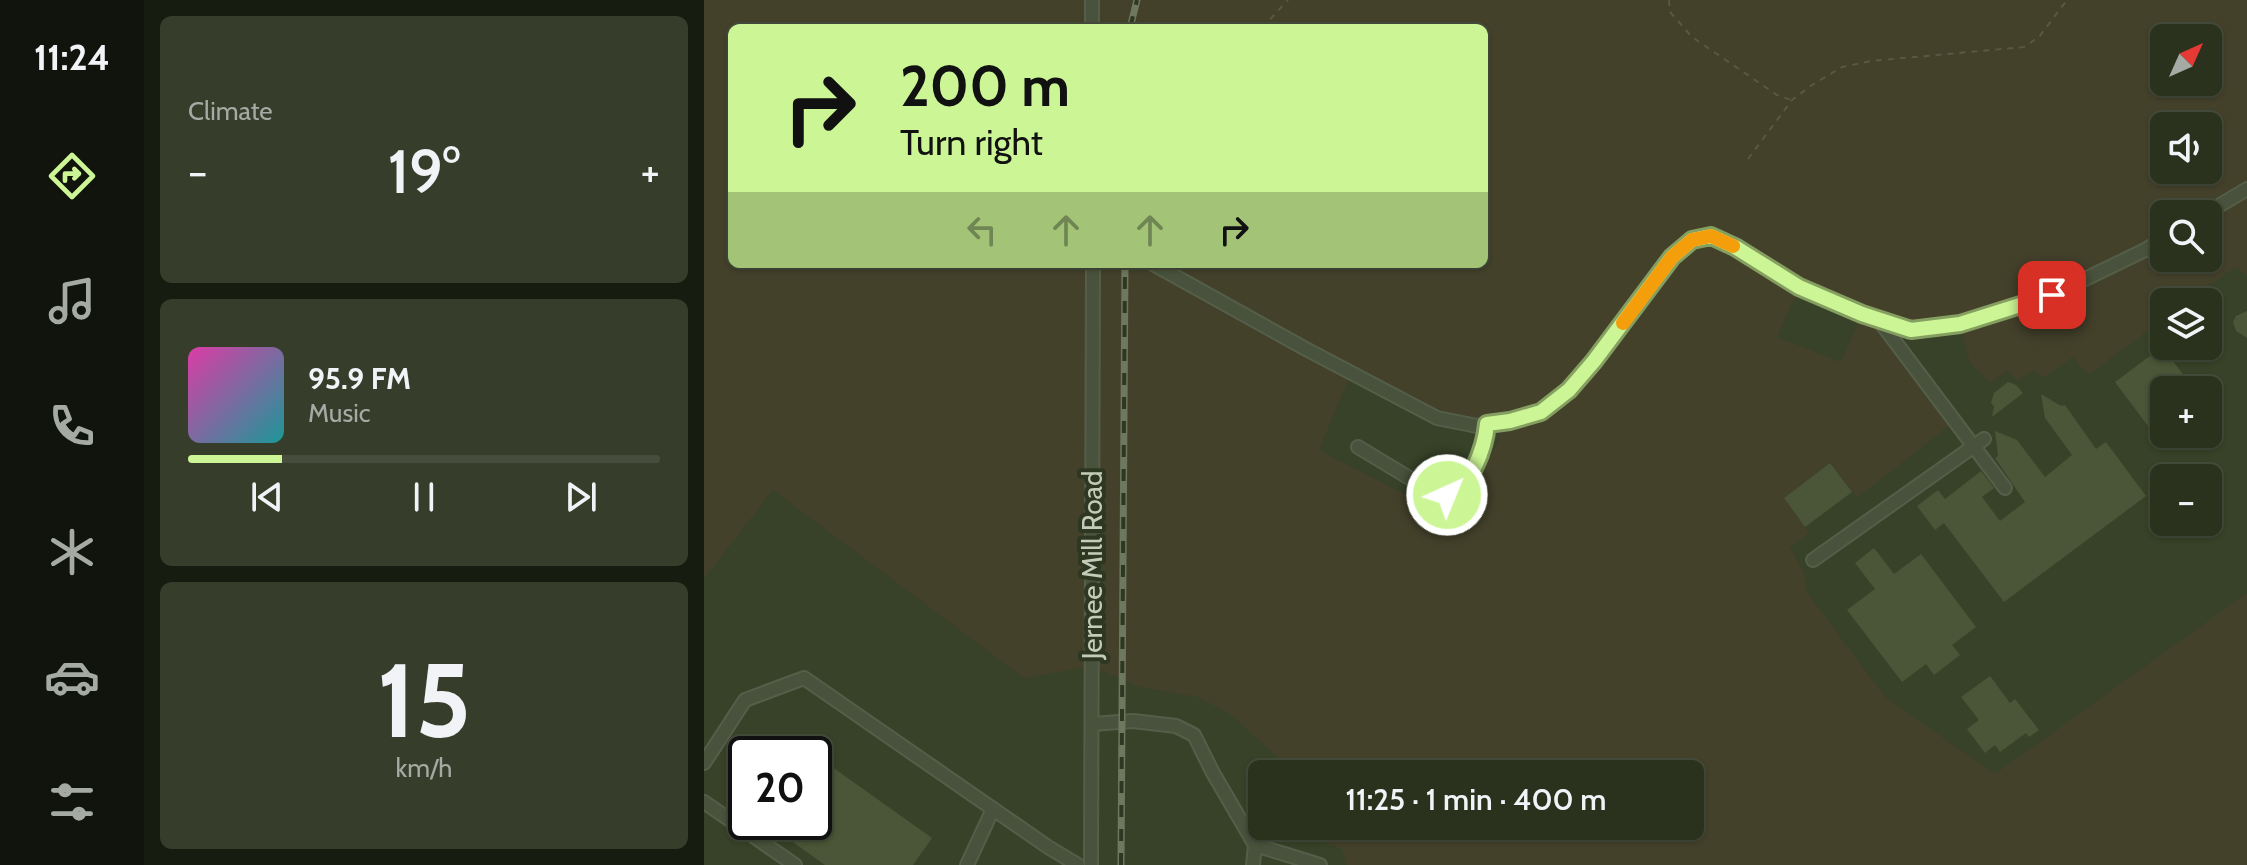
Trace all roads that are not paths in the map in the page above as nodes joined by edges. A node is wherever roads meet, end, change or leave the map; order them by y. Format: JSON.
{"nodes":[{"id":1,"x":1092,"y":0,"type":"edge"},
{"id":2,"x":1092,"y":24,"type":"edge"},
{"id":3,"x":2247,"y":189,"type":"edge"},
{"id":4,"x":2222,"y":204,"type":"edge"},
{"id":5,"x":2150,"y":247,"type":"edge"},
{"id":6,"x":1093,"y":268,"type":"edge"},
{"id":7,"x":1160,"y":268,"type":"edge"},
{"id":8,"x":1878,"y":319,"type":"junction"},
{"id":9,"x":1487,"y":424,"type":"junction"},
{"id":10,"x":1979,"y":442,"type":"junction"},
{"id":11,"x":1358,"y":447,"type":"dead end"},
{"id":12,"x":2005,"y":488,"type":"dead end"},
{"id":13,"x":1813,"y":560,"type":"dead end"},
{"id":14,"x":1092,"y":724,"type":"junction"},
{"id":15,"x":704,"y":763,"type":"edge"},
{"id":16,"x":704,"y":802,"type":"edge"},
{"id":17,"x":993,"y":809,"type":"junction"},
{"id":18,"x":1255,"y":845,"type":"junction"},
{"id":19,"x":795,"y":865,"type":"edge"},
{"id":20,"x":967,"y":865,"type":"edge"},
{"id":21,"x":1078,"y":865,"type":"edge"},
{"id":22,"x":1091,"y":865,"type":"edge"},
{"id":23,"x":1253,"y":865,"type":"edge"},
{"id":24,"x":1320,"y":865,"type":"edge"}],
"edges":[{"from":1,"to":2,"type":"street"},
{"from":3,"to":4,"type":"street"},
{"from":5,"to":8,"type":"street"},
{"from":6,"to":14,"type":"street","name":"Jernee Mill Road"},
{"from":7,"to":9,"type":"street"},
{"from":8,"to":9,"type":"street"},
{"from":8,"to":10,"type":"street"},
{"from":9,"to":11,"type":"street"},
{"from":10,"to":12,"type":"street"},
{"from":10,"to":13,"type":"street"},
{"from":14,"to":18,"type":"street"},
{"from":14,"to":22,"type":"street","name":"Jernee Mill Road"},
{"from":15,"to":17,"type":"street"},
{"from":16,"to":19,"type":"street"},
{"from":17,"to":20,"type":"street"},
{"from":17,"to":21,"type":"street"},
{"from":18,"to":23,"type":"street"},
{"from":18,"to":24,"type":"street"}]}
